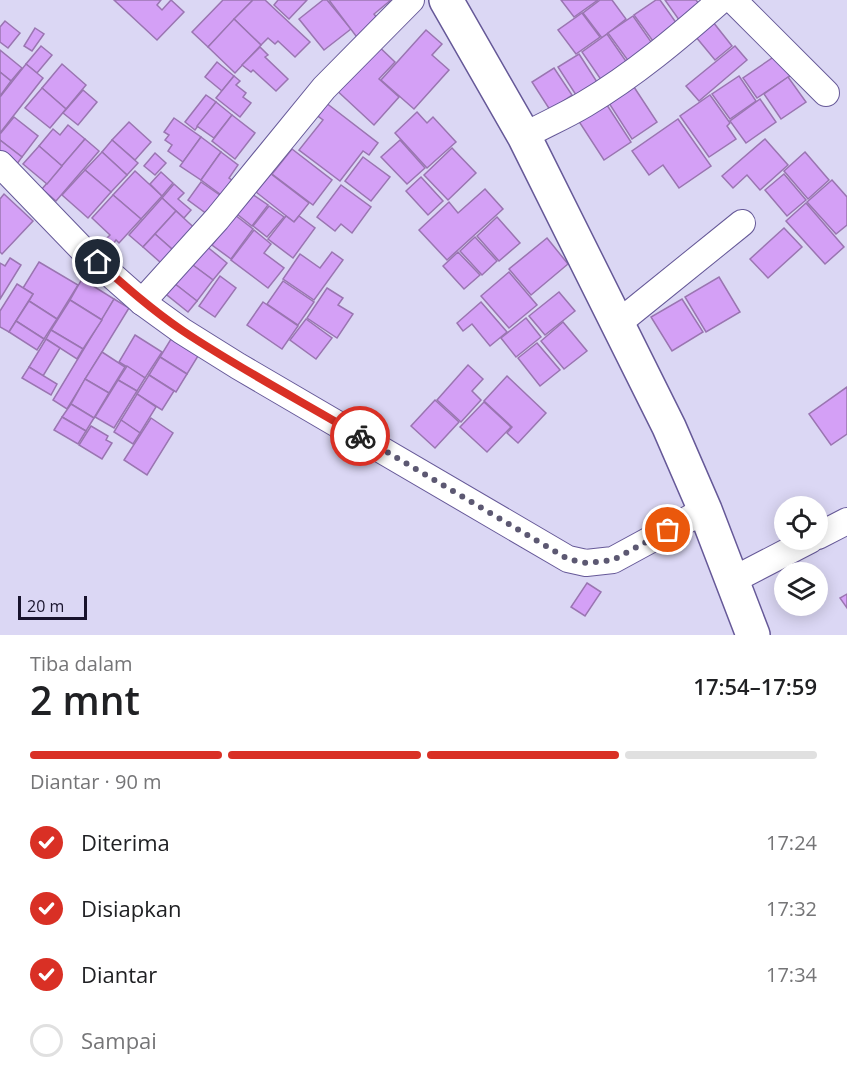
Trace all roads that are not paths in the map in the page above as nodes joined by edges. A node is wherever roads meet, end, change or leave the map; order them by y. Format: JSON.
{"nodes":[{"id":1,"x":411,"y":0,"type":"edge"},
{"id":2,"x":446,"y":0,"type":"edge"},
{"id":3,"x":721,"y":0,"type":"edge"},
{"id":4,"x":733,"y":0,"type":"edge"},
{"id":5,"x":826,"y":93,"type":"dead end"},
{"id":6,"x":524,"y":136,"type":"junction"},
{"id":7,"x":0,"y":164,"type":"edge"},
{"id":8,"x":742,"y":223,"type":"dead end"},
{"id":9,"x":142,"y":302,"type":"junction"},
{"id":10,"x":617,"y":324,"type":"junction"},
{"id":11,"x":705,"y":510,"type":"junction"},
{"id":12,"x":847,"y":521,"type":"edge"},
{"id":13,"x":828,"y":531,"type":"edge"},
{"id":14,"x":791,"y":550,"type":"edge"},
{"id":15,"x":731,"y":581,"type":"junction"},
{"id":16,"x":753,"y":635,"type":"edge"}],
"edges":[{"from":1,"to":9,"type":"street"},
{"from":2,"to":6,"type":"street"},
{"from":3,"to":6,"type":"street"},
{"from":4,"to":5,"type":"street"},
{"from":6,"to":10,"type":"street"},
{"from":7,"to":9,"type":"street"},
{"from":8,"to":10,"type":"street"},
{"from":9,"to":11,"type":"street"},
{"from":10,"to":11,"type":"street"},
{"from":11,"to":15,"type":"street"},
{"from":12,"to":13,"type":"street"},
{"from":14,"to":15,"type":"street"},
{"from":15,"to":16,"type":"street"}]}
